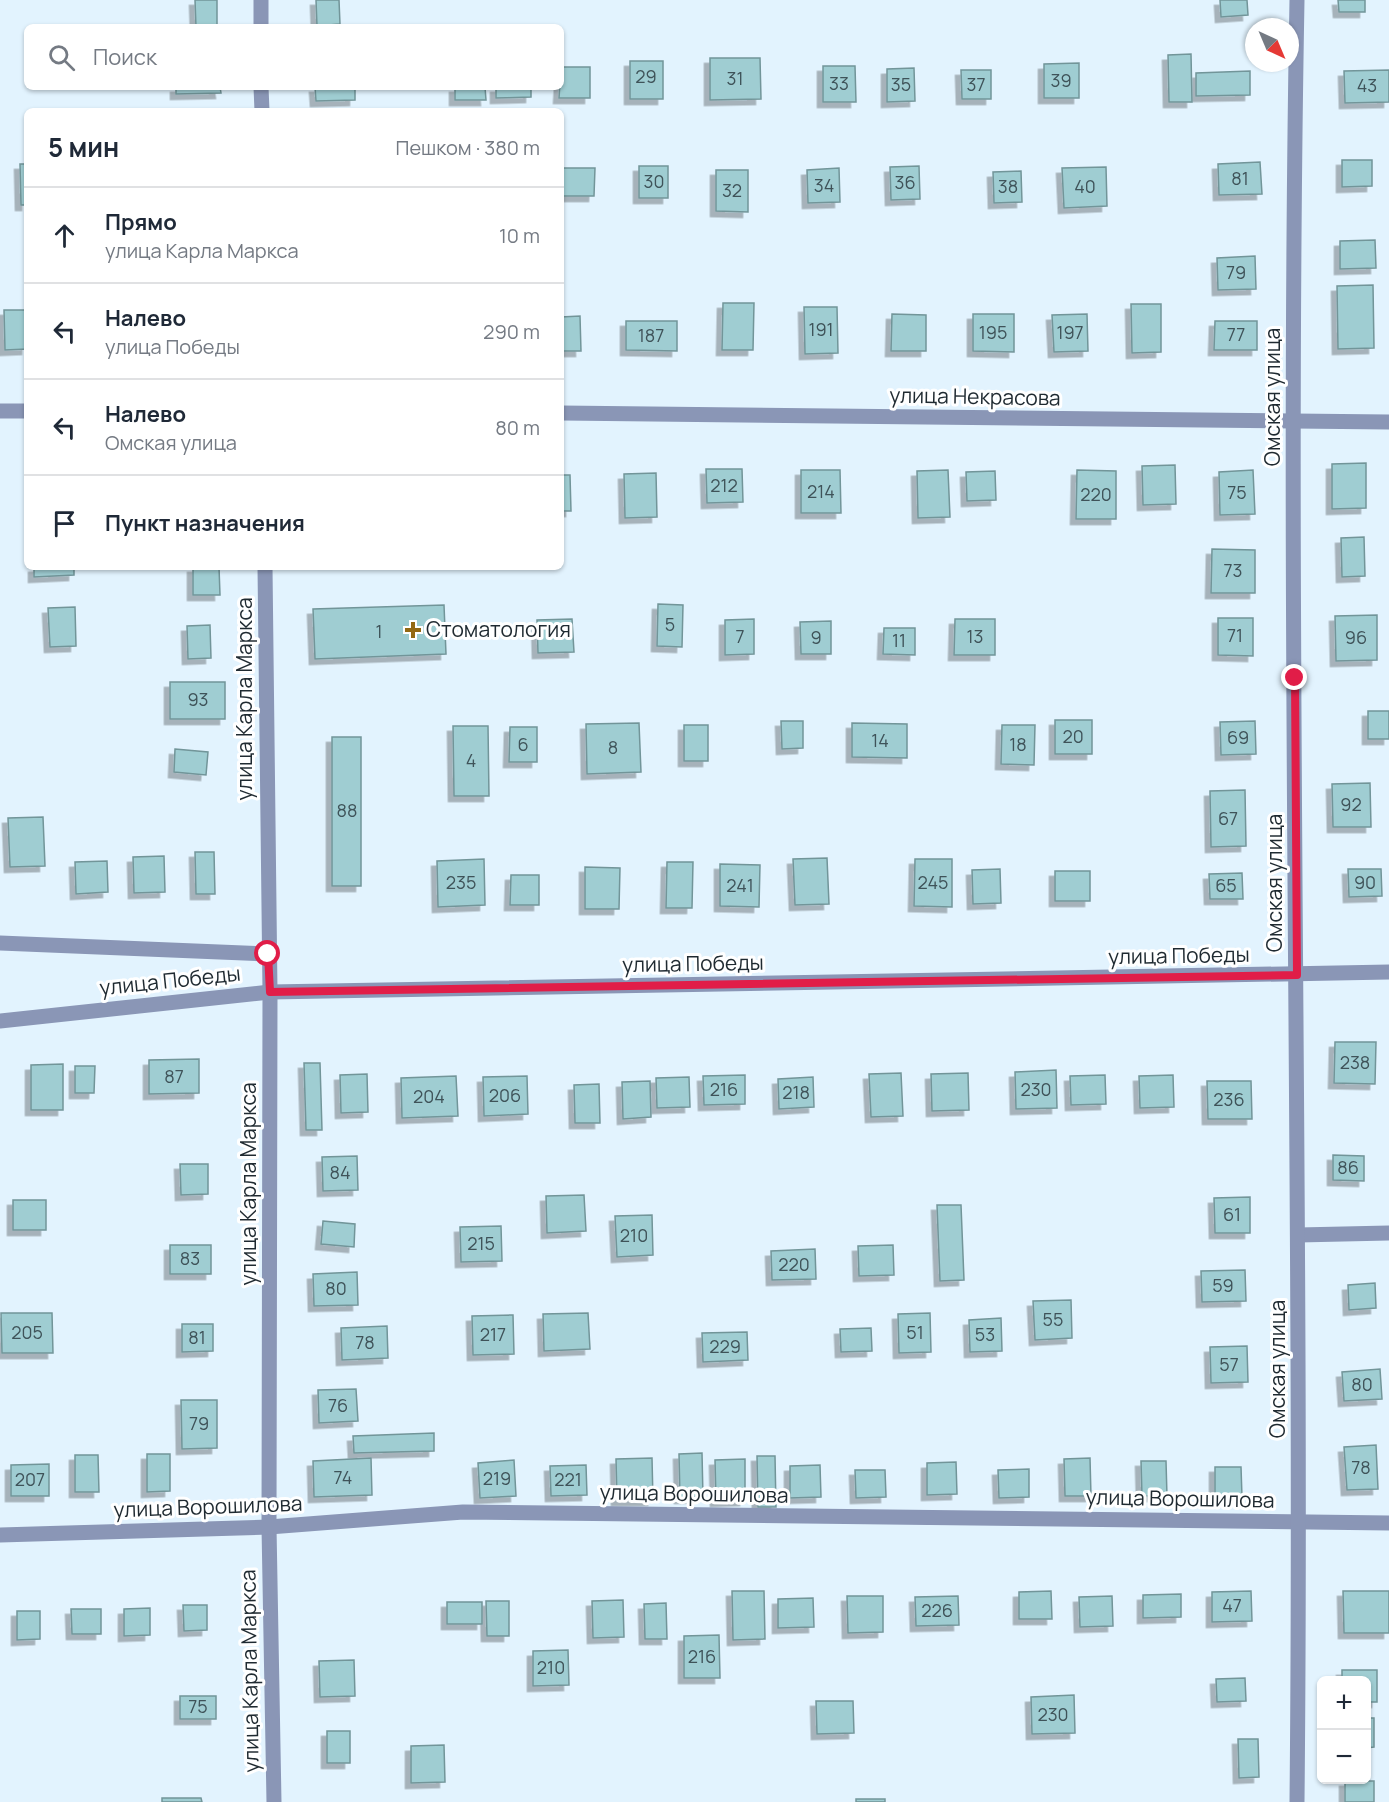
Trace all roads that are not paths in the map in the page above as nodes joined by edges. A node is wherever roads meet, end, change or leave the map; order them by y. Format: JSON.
{"nodes":[{"id":1,"x":261,"y":0,"type":"edge"},
{"id":2,"x":1298,"y":0,"type":"edge"},
{"id":3,"x":261,"y":24,"type":"edge"},
{"id":4,"x":261,"y":90,"type":"edge"},
{"id":5,"x":262,"y":108,"type":"edge"},
{"id":6,"x":0,"y":411,"type":"edge"},
{"id":7,"x":24,"y":411,"type":"edge"},
{"id":8,"x":564,"y":413,"type":"edge"},
{"id":9,"x":1294,"y":421,"type":"junction"},
{"id":10,"x":1389,"y":422,"type":"edge"},
{"id":11,"x":265,"y":570,"type":"edge"},
{"id":12,"x":0,"y":944,"type":"edge"},
{"id":13,"x":268,"y":954,"type":"junction"},
{"id":14,"x":1389,"y":972,"type":"edge"},
{"id":15,"x":1297,"y":975,"type":"junction"},
{"id":16,"x":270,"y":992,"type":"junction"},
{"id":17,"x":0,"y":1021,"type":"edge"},
{"id":18,"x":1389,"y":1233,"type":"edge"},
{"id":19,"x":1298,"y":1235,"type":"junction"},
{"id":20,"x":1300,"y":1522,"type":"junction"},
{"id":21,"x":1389,"y":1523,"type":"edge"},
{"id":22,"x":269,"y":1527,"type":"junction"},
{"id":23,"x":0,"y":1535,"type":"edge"},
{"id":24,"x":274,"y":1802,"type":"edge"},
{"id":25,"x":1297,"y":1802,"type":"edge"}],
"edges":[{"from":1,"to":3,"type":"street"},
{"from":2,"to":9,"type":"street","name":"Омская улица"},
{"from":4,"to":5,"type":"street"},
{"from":6,"to":7,"type":"street"},
{"from":8,"to":9,"type":"street","name":"улица Некрасова"},
{"from":9,"to":10,"type":"street","name":"улица Некрасова"},
{"from":9,"to":15,"type":"street","name":"Омская улица"},
{"from":11,"to":13,"type":"street","name":"улица Карла Маркса"},
{"from":12,"to":13,"type":"street"},
{"from":13,"to":16,"type":"street","name":"улица Карла Маркса"},
{"from":14,"to":15,"type":"street","name":"улица Победы"},
{"from":15,"to":16,"type":"street","name":"улица Победы"},
{"from":15,"to":19,"type":"street","name":"Омская улица"},
{"from":16,"to":17,"type":"street","name":"улица Победы"},
{"from":16,"to":22,"type":"street","name":"улица Карла Маркса"},
{"from":18,"to":19,"type":"street"},
{"from":19,"to":20,"type":"street","name":"Омская улица"},
{"from":20,"to":21,"type":"street","name":"улица Ворошилова"},
{"from":20,"to":22,"type":"street","name":"улица Ворошилова"},
{"from":20,"to":25,"type":"street","name":"Омская улица"},
{"from":22,"to":23,"type":"street","name":"улица Ворошилова"},
{"from":22,"to":24,"type":"street","name":"улица Карла Маркса"}]}
